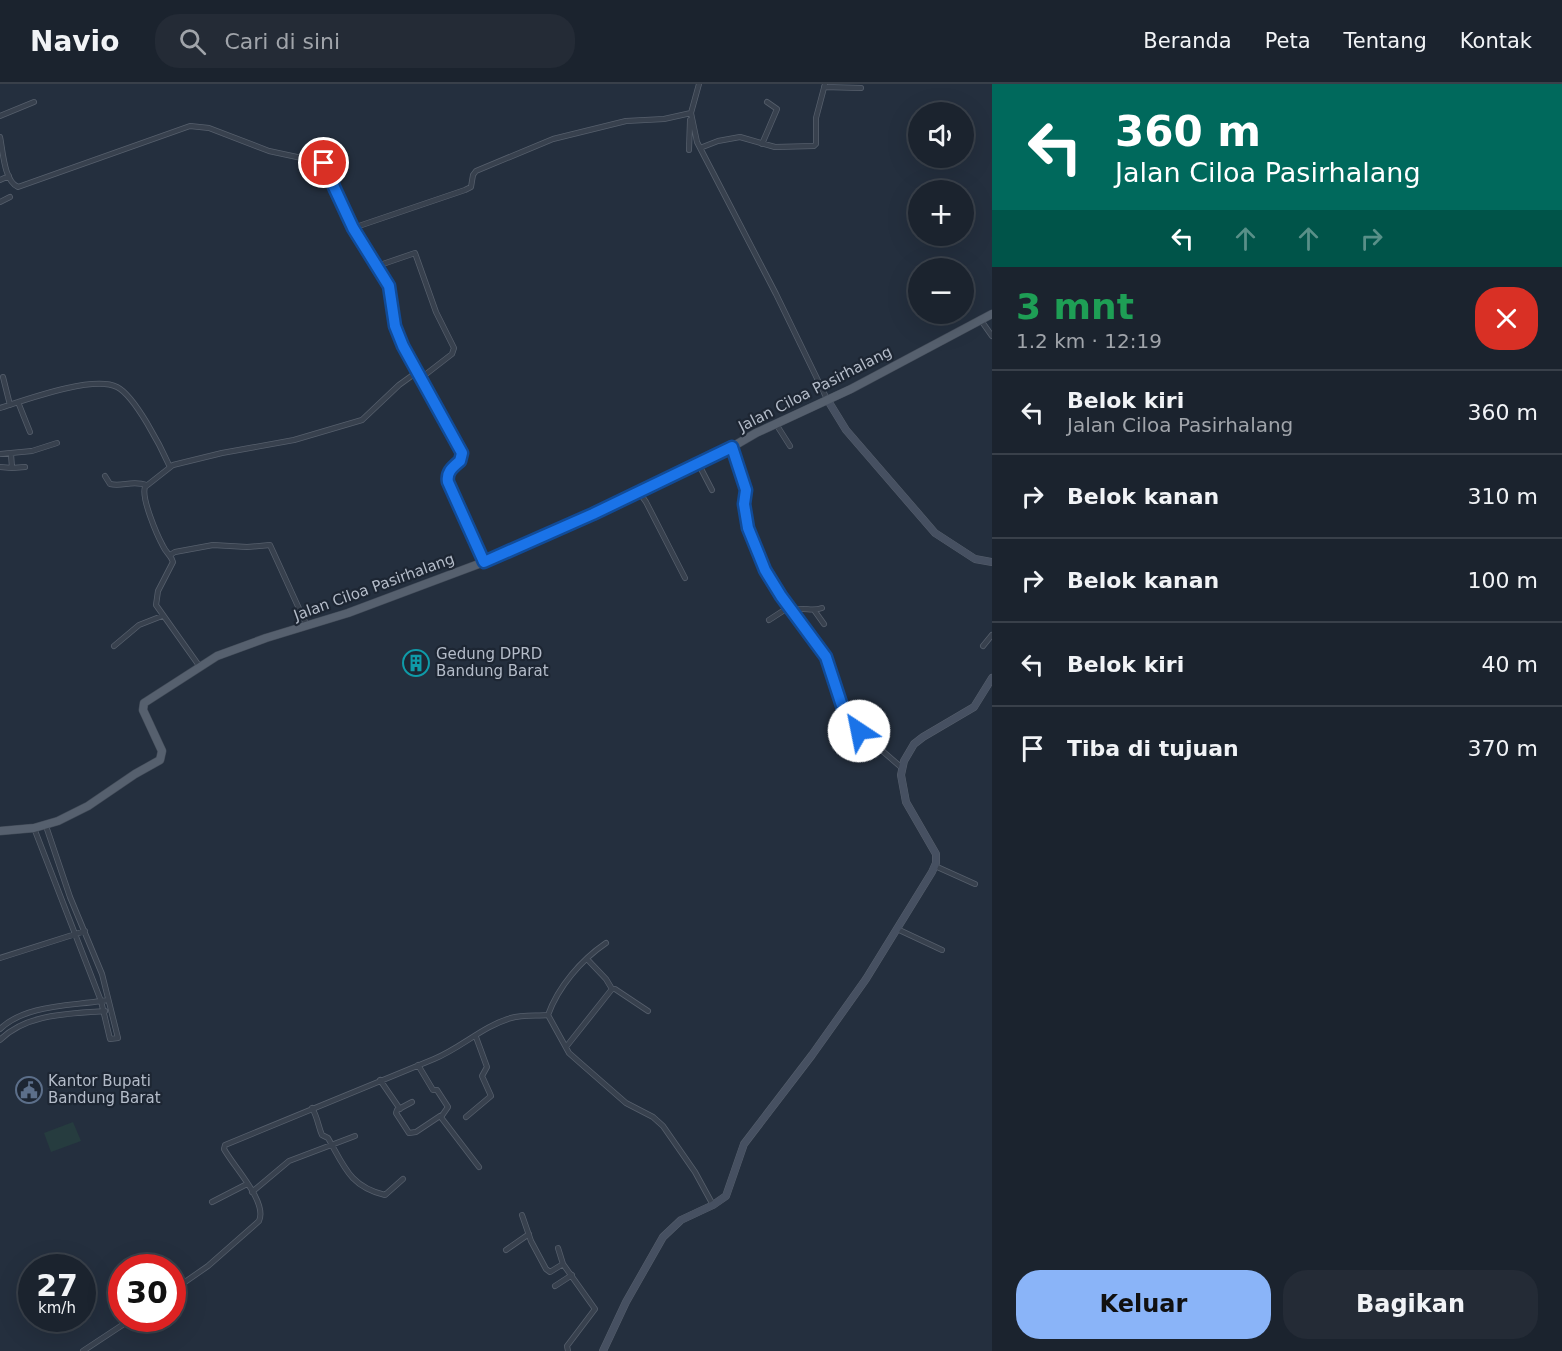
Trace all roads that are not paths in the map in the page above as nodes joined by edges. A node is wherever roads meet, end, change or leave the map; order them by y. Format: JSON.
{"nodes":[{"id":1,"x":699,"y":84,"type":"edge"},
{"id":2,"x":825,"y":86,"type":"edge"},
{"id":3,"x":861,"y":88,"type":"dead end"},
{"id":4,"x":34,"y":102,"type":"dead end"},
{"id":5,"x":767,"y":102,"type":"dead end"},
{"id":6,"x":0,"y":116,"type":"edge"},
{"id":7,"x":691,"y":116,"type":"junction"},
{"id":8,"x":0,"y":136,"type":"edge"},
{"id":9,"x":762,"y":144,"type":"junction"},
{"id":10,"x":700,"y":148,"type":"junction"},
{"id":11,"x":689,"y":150,"type":"dead end"},
{"id":12,"x":9,"y":176,"type":"junction"},
{"id":13,"x":0,"y":180,"type":"edge"},
{"id":14,"x":10,"y":197,"type":"dead end"},
{"id":15,"x":0,"y":202,"type":"edge"},
{"id":16,"x":353,"y":228,"type":"junction"},
{"id":17,"x":377,"y":266,"type":"junction"},
{"id":18,"x":992,"y":314,"type":"edge"},
{"id":19,"x":980,"y":319,"type":"junction"},
{"id":20,"x":992,"y":336,"type":"edge"},
{"id":21,"x":417,"y":372,"type":"junction"},
{"id":22,"x":3,"y":377,"type":"dead end"},
{"id":23,"x":421,"y":378,"type":"junction"},
{"id":24,"x":827,"y":399,"type":"junction"},
{"id":25,"x":18,"y":402,"type":"junction"},
{"id":26,"x":10,"y":405,"type":"junction"},
{"id":27,"x":0,"y":408,"type":"edge"},
{"id":28,"x":776,"y":424,"type":"junction"},
{"id":29,"x":30,"y":432,"type":"dead end"},
{"id":30,"x":57,"y":443,"type":"dead end"},
{"id":31,"x":790,"y":446,"type":"dead end"},
{"id":32,"x":732,"y":447,"type":"junction"},
{"id":33,"x":0,"y":454,"type":"edge"},
{"id":34,"x":11,"y":454,"type":"junction"},
{"id":35,"x":698,"y":463,"type":"junction"},
{"id":36,"x":0,"y":467,"type":"edge"},
{"id":37,"x":25,"y":467,"type":"dead end"},
{"id":38,"x":171,"y":467,"type":"junction"},
{"id":39,"x":12,"y":468,"type":"junction"},
{"id":40,"x":105,"y":476,"type":"dead end"},
{"id":41,"x":147,"y":485,"type":"junction"},
{"id":42,"x":712,"y":490,"type":"dead end"},
{"id":43,"x":639,"y":492,"type":"junction"},
{"id":44,"x":170,"y":555,"type":"junction"},
{"id":45,"x":484,"y":562,"type":"junction"},
{"id":46,"x":992,"y":562,"type":"edge"},
{"id":47,"x":685,"y":578,"type":"dead end"},
{"id":48,"x":822,"y":608,"type":"dead end"},
{"id":49,"x":790,"y":609,"type":"junction"},
{"id":50,"x":814,"y":610,"type":"junction"},
{"id":51,"x":162,"y":616,"type":"junction"},
{"id":52,"x":769,"y":620,"type":"dead end"},
{"id":53,"x":824,"y":624,"type":"dead end"},
{"id":54,"x":307,"y":626,"type":"junction"},
{"id":55,"x":992,"y":634,"type":"edge"},
{"id":56,"x":114,"y":646,"type":"dead end"},
{"id":57,"x":983,"y":646,"type":"dead end"},
{"id":58,"x":200,"y":667,"type":"junction"},
{"id":59,"x":992,"y":678,"type":"edge"},
{"id":60,"x":902,"y":768,"type":"junction"},
{"id":61,"x":46,"y":826,"type":"junction"},
{"id":62,"x":34,"y":828,"type":"junction"},
{"id":63,"x":0,"y":831,"type":"edge"},
{"id":64,"x":935,"y":866,"type":"junction"},
{"id":65,"x":975,"y":884,"type":"dead end"},
{"id":66,"x":897,"y":929,"type":"junction"},
{"id":67,"x":85,"y":931,"type":"junction"},
{"id":68,"x":76,"y":933,"type":"junction"},
{"id":69,"x":606,"y":943,"type":"dead end"},
{"id":70,"x":942,"y":950,"type":"dead end"},
{"id":71,"x":0,"y":958,"type":"edge"},
{"id":72,"x":586,"y":959,"type":"junction"},
{"id":73,"x":612,"y":989,"type":"junction"},
{"id":74,"x":108,"y":1000,"type":"junction"},
{"id":75,"x":101,"y":1001,"type":"junction"},
{"id":76,"x":103,"y":1011,"type":"junction"},
{"id":77,"x":111,"y":1011,"type":"junction"},
{"id":78,"x":648,"y":1011,"type":"dead end"},
{"id":79,"x":548,"y":1015,"type":"junction"},
{"id":80,"x":0,"y":1029,"type":"edge"},
{"id":81,"x":476,"y":1037,"type":"junction"},
{"id":82,"x":0,"y":1040,"type":"edge"},
{"id":83,"x":566,"y":1047,"type":"junction"},
{"id":84,"x":418,"y":1065,"type":"junction"},
{"id":85,"x":380,"y":1080,"type":"junction"},
{"id":86,"x":412,"y":1102,"type":"dead end"},
{"id":87,"x":312,"y":1108,"type":"junction"},
{"id":88,"x":400,"y":1109,"type":"junction"},
{"id":89,"x":441,"y":1117,"type":"junction"},
{"id":90,"x":466,"y":1117,"type":"dead end"},
{"id":91,"x":355,"y":1136,"type":"dead end"},
{"id":92,"x":332,"y":1144,"type":"junction"},
{"id":93,"x":479,"y":1167,"type":"dead end"},
{"id":94,"x":403,"y":1179,"type":"dead end"},
{"id":95,"x":247,"y":1184,"type":"junction"},
{"id":96,"x":252,"y":1192,"type":"junction"},
{"id":97,"x":212,"y":1202,"type":"dead end"},
{"id":98,"x":713,"y":1205,"type":"junction"},
{"id":99,"x":522,"y":1215,"type":"dead end"},
{"id":100,"x":529,"y":1234,"type":"junction"},
{"id":101,"x":531,"y":1241,"type":"junction"},
{"id":102,"x":524,"y":1246,"type":"dead end"},
{"id":103,"x":558,"y":1248,"type":"dead end"},
{"id":104,"x":506,"y":1250,"type":"dead end"},
{"id":105,"x":539,"y":1256,"type":"junction"},
{"id":106,"x":533,"y":1260,"type":"dead end"},
{"id":107,"x":563,"y":1264,"type":"junction"},
{"id":108,"x":572,"y":1275,"type":"junction"},
{"id":109,"x":186,"y":1281,"type":"edge"},
{"id":110,"x":555,"y":1286,"type":"dead end"},
{"id":111,"x":112,"y":1332,"type":"edge"},
{"id":112,"x":83,"y":1351,"type":"edge"},
{"id":113,"x":568,"y":1351,"type":"edge"},
{"id":114,"x":603,"y":1351,"type":"edge"}],
"edges":[{"from":1,"to":7,"type":"street"},
{"from":2,"to":3,"type":"street"},
{"from":2,"to":9,"type":"street"},
{"from":4,"to":6,"type":"street"},
{"from":5,"to":9,"type":"street"},
{"from":7,"to":10,"type":"street"},
{"from":7,"to":11,"type":"street"},
{"from":7,"to":16,"type":"street"},
{"from":8,"to":12,"type":"street"},
{"from":9,"to":10,"type":"street"},
{"from":10,"to":24,"type":"street"},
{"from":12,"to":13,"type":"street"},
{"from":12,"to":16,"type":"street"},
{"from":14,"to":15,"type":"street"},
{"from":16,"to":17,"type":"street"},
{"from":17,"to":21,"type":"street"},
{"from":17,"to":23,"type":"street"},
{"from":18,"to":19,"type":"main road","name":"Jalan Ciloa Pasirhalang"},
{"from":19,"to":20,"type":"street"},
{"from":19,"to":24,"type":"main road","name":"Jalan Ciloa Pasirhalang"},
{"from":21,"to":23,"type":"street"},
{"from":21,"to":38,"type":"street"},
{"from":22,"to":26,"type":"street"},
{"from":23,"to":45,"type":"street"},
{"from":24,"to":28,"type":"main road","name":"Jalan Ciloa Pasirhalang"},
{"from":24,"to":46,"type":"street"},
{"from":25,"to":26,"type":"street"},
{"from":25,"to":29,"type":"street"},
{"from":25,"to":38,"type":"street"},
{"from":26,"to":27,"type":"street"},
{"from":28,"to":31,"type":"street"},
{"from":28,"to":32,"type":"main road","name":"Jalan Ciloa Pasirhalang"},
{"from":30,"to":34,"type":"street"},
{"from":32,"to":35,"type":"main road","name":"Jalan Ciloa Pasirhalang"},
{"from":32,"to":49,"type":"street"},
{"from":33,"to":34,"type":"street"},
{"from":34,"to":39,"type":"street"},
{"from":35,"to":42,"type":"street"},
{"from":35,"to":43,"type":"main road","name":"Jalan Ciloa Pasirhalang"},
{"from":36,"to":39,"type":"street"},
{"from":37,"to":39,"type":"street"},
{"from":38,"to":41,"type":"street"},
{"from":40,"to":41,"type":"street"},
{"from":41,"to":44,"type":"street"},
{"from":43,"to":45,"type":"main road","name":"Jalan Ciloa Pasirhalang"},
{"from":43,"to":47,"type":"street"},
{"from":44,"to":51,"type":"street"},
{"from":44,"to":54,"type":"street"},
{"from":45,"to":54,"type":"main road","name":"Jalan Ciloa Pasirhalang"},
{"from":48,"to":50,"type":"street"},
{"from":49,"to":50,"type":"street"},
{"from":49,"to":52,"type":"street"},
{"from":49,"to":60,"type":"street"},
{"from":50,"to":53,"type":"street"},
{"from":51,"to":56,"type":"street"},
{"from":51,"to":58,"type":"street"},
{"from":54,"to":58,"type":"main road","name":"Jalan Ciloa Pasirhalang"},
{"from":55,"to":57,"type":"street"},
{"from":58,"to":61,"type":"main road","name":"Jalan Ciloa Pasirhalang"},
{"from":59,"to":60,"type":"street"},
{"from":60,"to":64,"type":"street"},
{"from":61,"to":62,"type":"main road","name":"Jalan Ciloa Pasirhalang"},
{"from":61,"to":67,"type":"street"},
{"from":62,"to":63,"type":"main road","name":"Jalan Ciloa Pasirhalang"},
{"from":62,"to":68,"type":"street"},
{"from":64,"to":65,"type":"street"},
{"from":64,"to":66,"type":"street"},
{"from":66,"to":70,"type":"street"},
{"from":66,"to":98,"type":"street"},
{"from":67,"to":68,"type":"street"},
{"from":67,"to":74,"type":"street"},
{"from":68,"to":71,"type":"street"},
{"from":68,"to":75,"type":"street"},
{"from":69,"to":72,"type":"street"},
{"from":72,"to":73,"type":"street"},
{"from":72,"to":79,"type":"street"},
{"from":73,"to":78,"type":"street"},
{"from":73,"to":83,"type":"street"},
{"from":74,"to":75,"type":"street"},
{"from":74,"to":77,"type":"street"},
{"from":75,"to":76,"type":"street"},
{"from":75,"to":80,"type":"street"},
{"from":76,"to":77,"type":"street"},
{"from":76,"to":77,"type":"street"},
{"from":76,"to":82,"type":"street"},
{"from":79,"to":81,"type":"street"},
{"from":79,"to":83,"type":"street"},
{"from":81,"to":84,"type":"street"},
{"from":81,"to":90,"type":"street"},
{"from":83,"to":98,"type":"street"},
{"from":84,"to":85,"type":"street"},
{"from":84,"to":89,"type":"street"},
{"from":85,"to":87,"type":"street"},
{"from":85,"to":88,"type":"street"},
{"from":86,"to":88,"type":"street"},
{"from":87,"to":92,"type":"street"},
{"from":87,"to":95,"type":"street"},
{"from":88,"to":89,"type":"street"},
{"from":89,"to":93,"type":"street"},
{"from":91,"to":92,"type":"street"},
{"from":92,"to":94,"type":"street"},
{"from":92,"to":96,"type":"street"},
{"from":95,"to":96,"type":"street"},
{"from":95,"to":97,"type":"street"},
{"from":96,"to":109,"type":"street"},
{"from":98,"to":114,"type":"street"},
{"from":99,"to":100,"type":"street"},
{"from":100,"to":101,"type":"street"},
{"from":100,"to":104,"type":"street"},
{"from":101,"to":102,"type":"street"},
{"from":101,"to":105,"type":"street"},
{"from":103,"to":107,"type":"street"},
{"from":105,"to":106,"type":"street"},
{"from":105,"to":107,"type":"street"},
{"from":107,"to":108,"type":"street"},
{"from":108,"to":110,"type":"street"},
{"from":108,"to":113,"type":"street"},
{"from":111,"to":112,"type":"street"}]}
